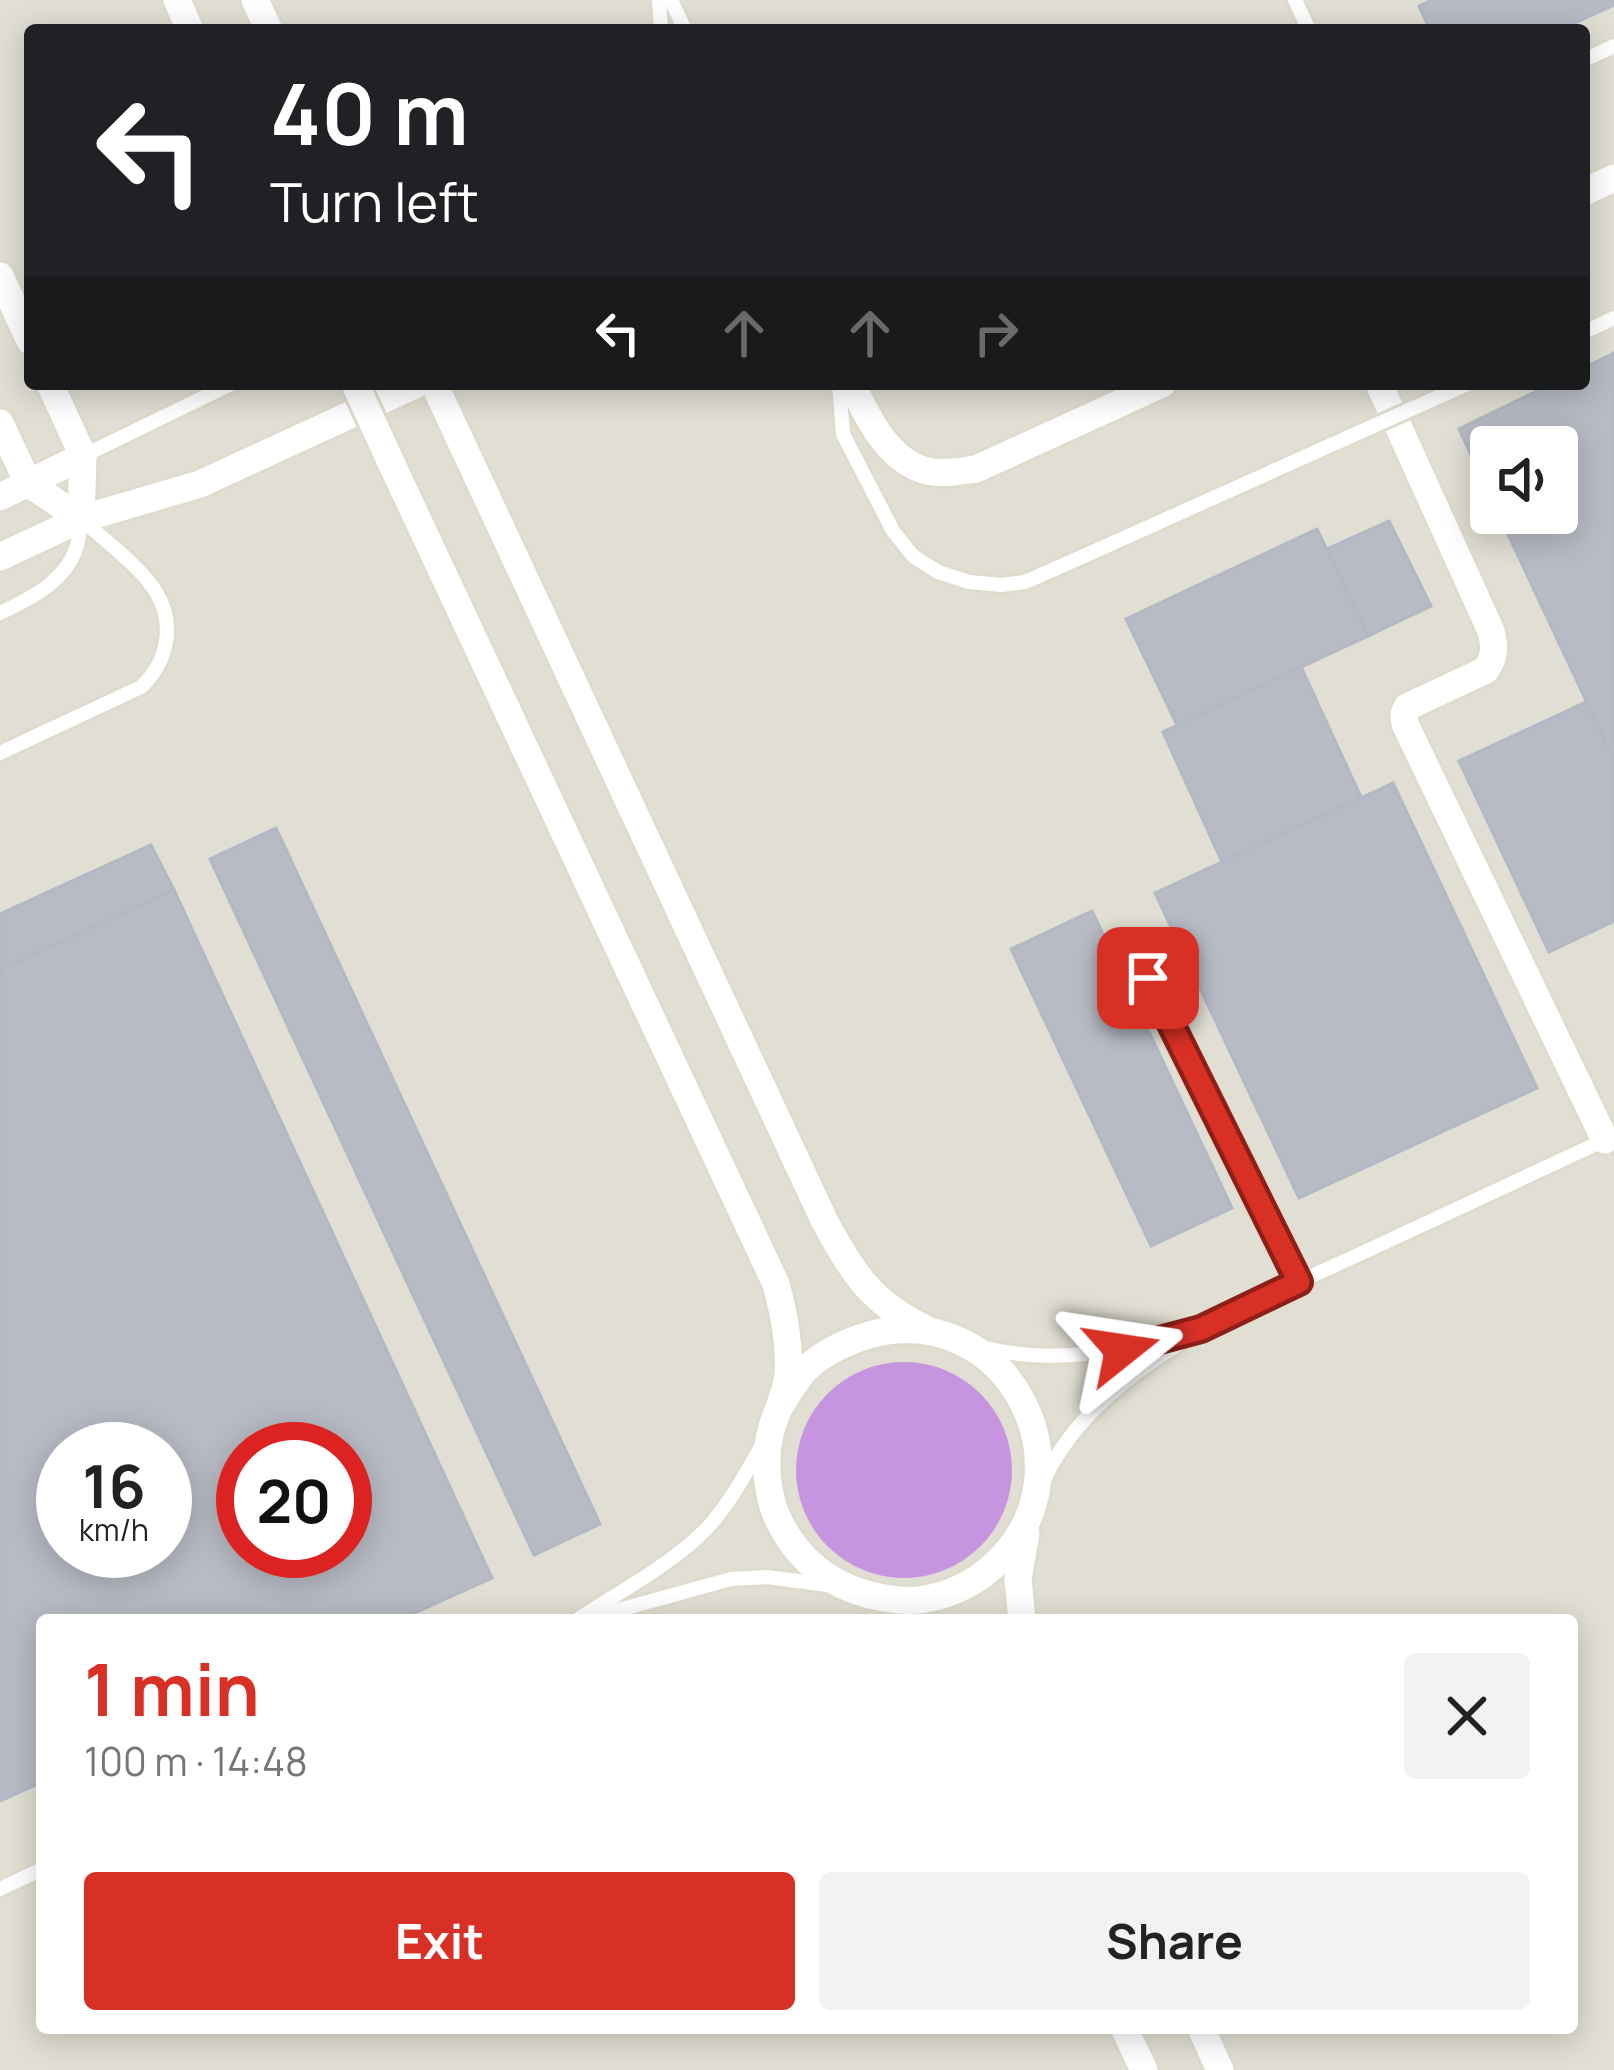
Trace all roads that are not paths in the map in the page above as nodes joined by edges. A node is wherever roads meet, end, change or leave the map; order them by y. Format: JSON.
{"nodes":[{"id":1,"x":0,"y":276,"type":"edge"},
{"id":2,"x":24,"y":328,"type":"edge"},
{"id":3,"x":53,"y":390,"type":"edge"},
{"id":4,"x":219,"y":390,"type":"edge"},
{"id":5,"x":358,"y":390,"type":"edge"},
{"id":6,"x":403,"y":390,"type":"edge"},
{"id":7,"x":437,"y":390,"type":"edge"},
{"id":8,"x":839,"y":390,"type":"edge"},
{"id":9,"x":855,"y":390,"type":"edge"},
{"id":10,"x":1149,"y":390,"type":"edge"},
{"id":11,"x":1382,"y":390,"type":"edge"},
{"id":12,"x":1455,"y":390,"type":"edge"},
{"id":13,"x":0,"y":423,"type":"edge"},
{"id":14,"x":83,"y":456,"type":"junction"},
{"id":15,"x":28,"y":483,"type":"junction"},
{"id":16,"x":0,"y":497,"type":"edge"},
{"id":17,"x":81,"y":519,"type":"junction"},
{"id":18,"x":0,"y":557,"type":"edge"},
{"id":19,"x":0,"y":613,"type":"edge"},
{"id":20,"x":0,"y":753,"type":"edge"},
{"id":21,"x":1148,"y":978,"type":"dead end"},
{"id":22,"x":1610,"y":1138,"type":"edge"},
{"id":23,"x":1299,"y":1282,"type":"junction"},
{"id":24,"x":1201,"y":1329,"type":"junction"},
{"id":25,"x":948,"y":1337,"type":"junction"},
{"id":26,"x":774,"y":1420,"type":"junction"},
{"id":27,"x":1032,"y":1510,"type":"junction"},
{"id":28,"x":858,"y":1593,"type":"junction"},
{"id":29,"x":589,"y":1614,"type":"edge"},
{"id":30,"x":602,"y":1614,"type":"edge"},
{"id":31,"x":894,"y":1614,"type":"edge"},
{"id":32,"x":1021,"y":1614,"type":"edge"},
{"id":33,"x":36,"y":1873,"type":"edge"},
{"id":34,"x":0,"y":1889,"type":"edge"},
{"id":35,"x":1127,"y":2034,"type":"edge"},
{"id":36,"x":1204,"y":2034,"type":"edge"},
{"id":37,"x":1144,"y":2070,"type":"edge"},
{"id":38,"x":1220,"y":2070,"type":"edge"}],
"edges":[{"from":1,"to":2,"type":"street"},
{"from":3,"to":14,"type":"street"},
{"from":4,"to":14,"type":"lane"},
{"from":5,"to":26,"type":"street","bridge":true},
{"from":6,"to":17,"type":"street"},
{"from":7,"to":25,"type":"street"},
{"from":8,"to":12,"type":"lane","bridge":true},
{"from":9,"to":10,"type":"street"},
{"from":11,"to":22,"type":"street"},
{"from":13,"to":15,"type":"street"},
{"from":14,"to":15,"type":"street"},
{"from":14,"to":17,"type":"street"},
{"from":15,"to":16,"type":"street"},
{"from":15,"to":17,"type":"street"},
{"from":17,"to":18,"type":"street"},
{"from":17,"to":19,"type":"lane"},
{"from":17,"to":20,"type":"lane"},
{"from":21,"to":23,"type":"street"},
{"from":22,"to":23,"type":"lane"},
{"from":23,"to":24,"type":"lane"},
{"from":24,"to":25,"type":"lane"},
{"from":24,"to":27,"type":"lane"},
{"from":25,"to":26,"type":"street"},
{"from":25,"to":27,"type":"street"},
{"from":26,"to":28,"type":"street"},
{"from":26,"to":29,"type":"lane"},
{"from":27,"to":28,"type":"street"},
{"from":27,"to":32,"type":"street"},
{"from":28,"to":30,"type":"lane"},
{"from":28,"to":31,"type":"street"},
{"from":33,"to":34,"type":"lane"},
{"from":35,"to":37,"type":"street"},
{"from":36,"to":38,"type":"street"}]}
